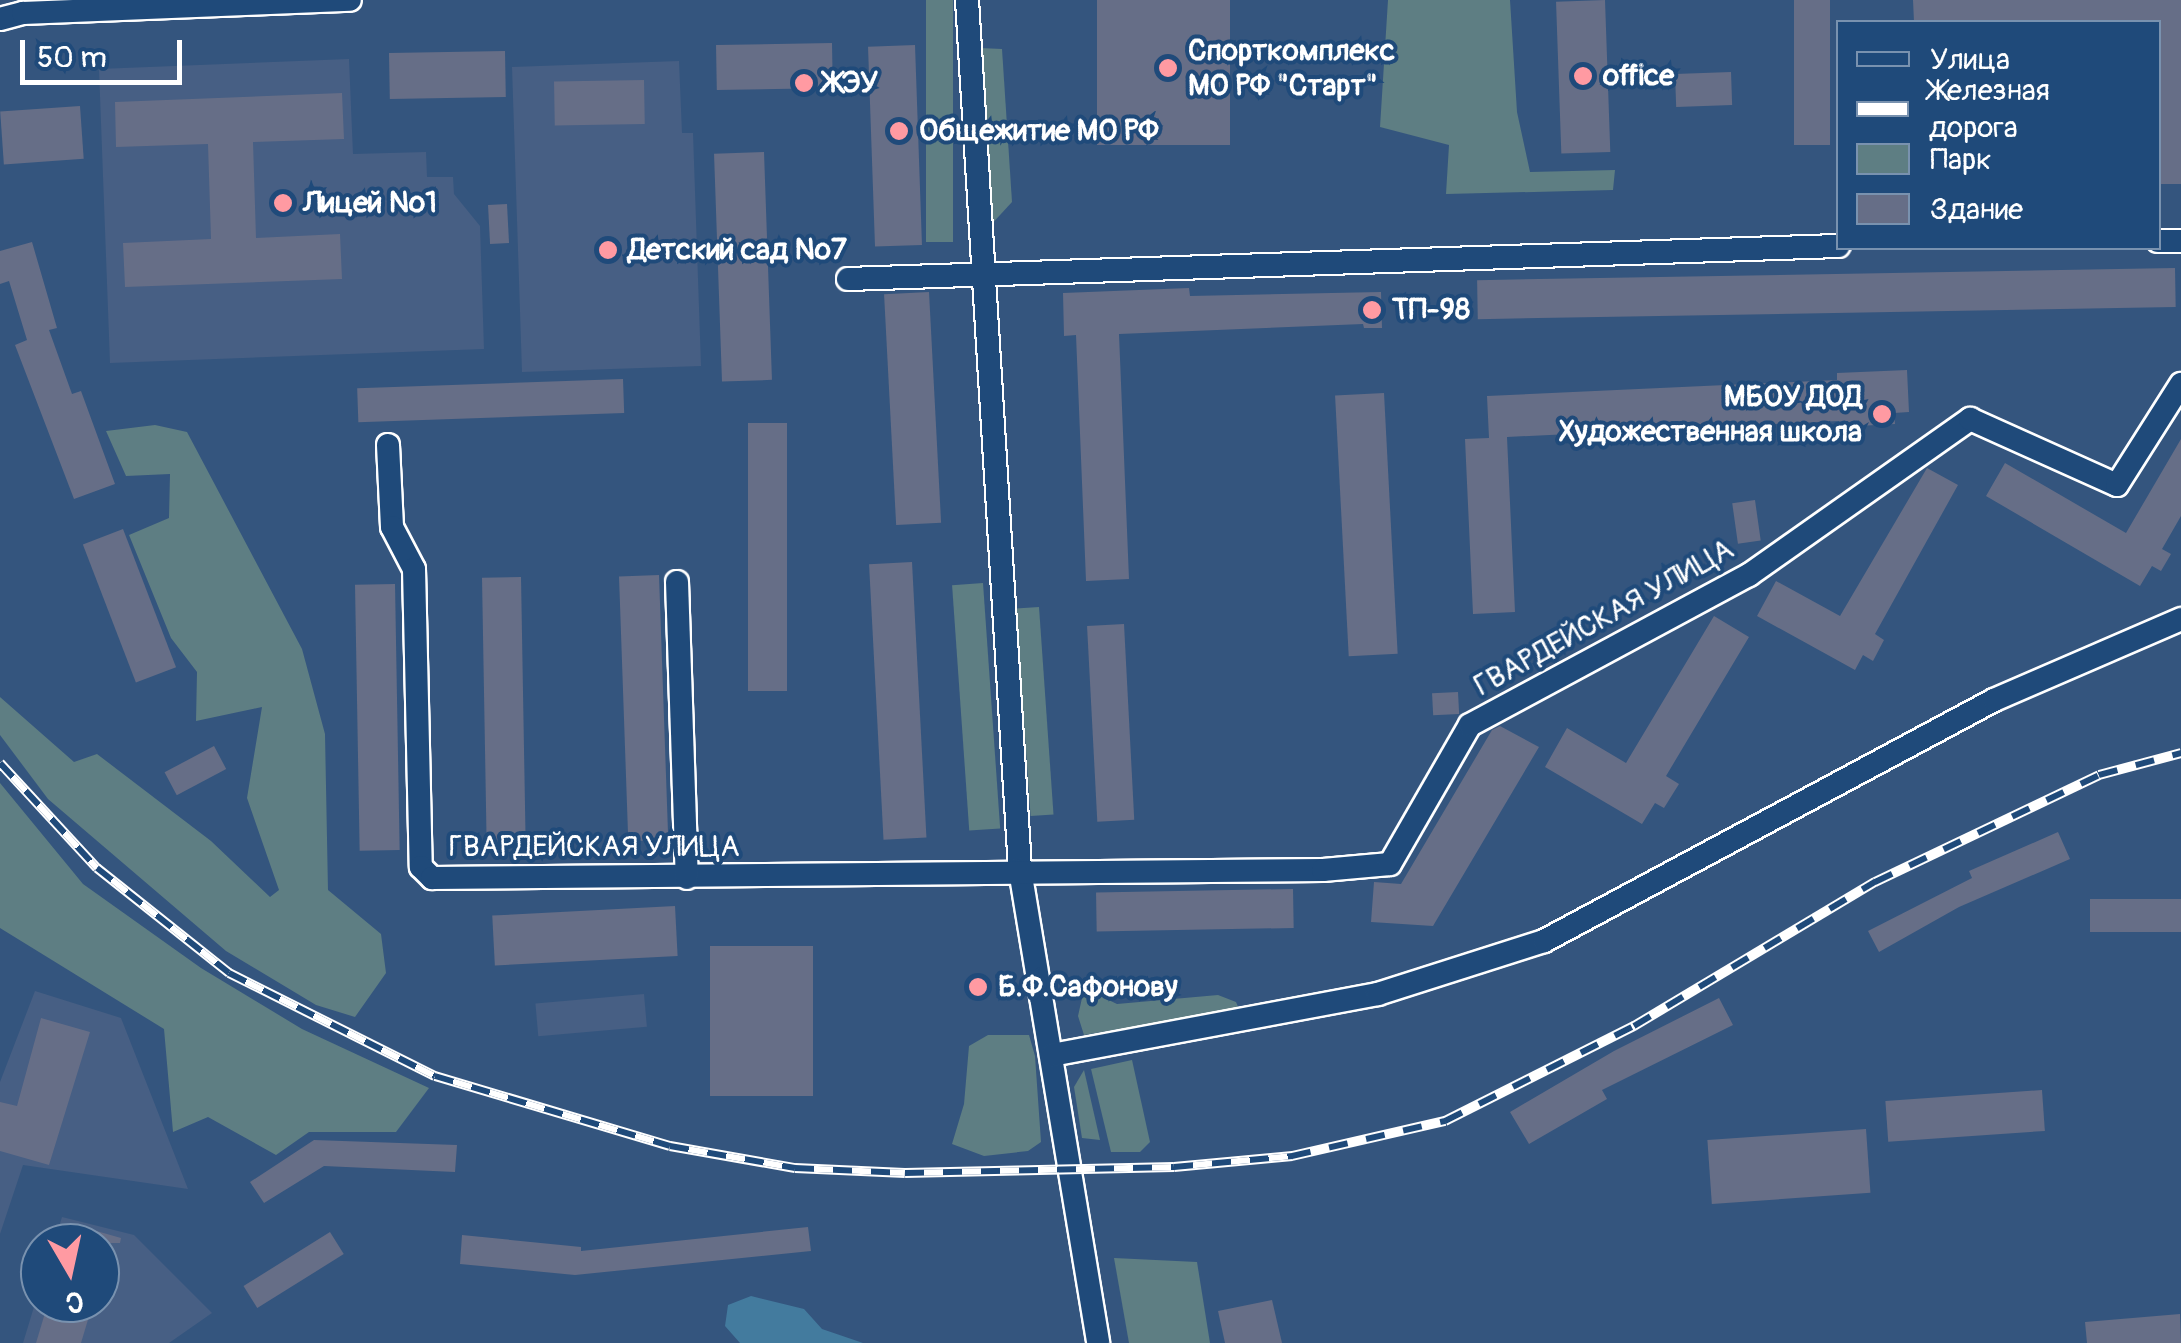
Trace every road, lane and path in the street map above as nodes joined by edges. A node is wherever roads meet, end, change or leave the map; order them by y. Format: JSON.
{"nodes":[{"id":1,"x":350,"y":0,"type":"edge"},
{"id":2,"x":968,"y":0,"type":"edge"},
{"id":3,"x":0,"y":19,"type":"edge"},
{"id":4,"x":1836,"y":246,"type":"edge"},
{"id":5,"x":982,"y":276,"type":"junction"},
{"id":6,"x":848,"y":280,"type":"dead end"},
{"id":7,"x":2181,"y":384,"type":"edge"},
{"id":8,"x":388,"y":445,"type":"dead end"},
{"id":9,"x":676,"y":582,"type":"dead end"},
{"id":10,"x":2181,"y":618,"type":"edge"},
{"id":11,"x":1020,"y":870,"type":"junction"},
{"id":12,"x":687,"y":878,"type":"junction"},
{"id":13,"x":1052,"y":1055,"type":"junction"},
{"id":14,"x":1098,"y":1343,"type":"edge"}],
"edges":[{"from":1,"to":3,"type":"street"},
{"from":2,"to":5,"type":"street"},
{"from":4,"to":5,"type":"street"},
{"from":5,"to":6,"type":"street"},
{"from":5,"to":11,"type":"street"},
{"from":7,"to":11,"type":"street","name":"ГВАРДЕЙСКАЯ УЛИЦА"},
{"from":8,"to":12,"type":"street","name":"ГВАРДЕЙСКАЯ УЛИЦА"},
{"from":9,"to":12,"type":"street"},
{"from":10,"to":13,"type":"street"},
{"from":11,"to":12,"type":"street","name":"ГВАРДЕЙСКАЯ УЛИЦА"},
{"from":11,"to":13,"type":"street"},
{"from":13,"to":14,"type":"street"}]}
